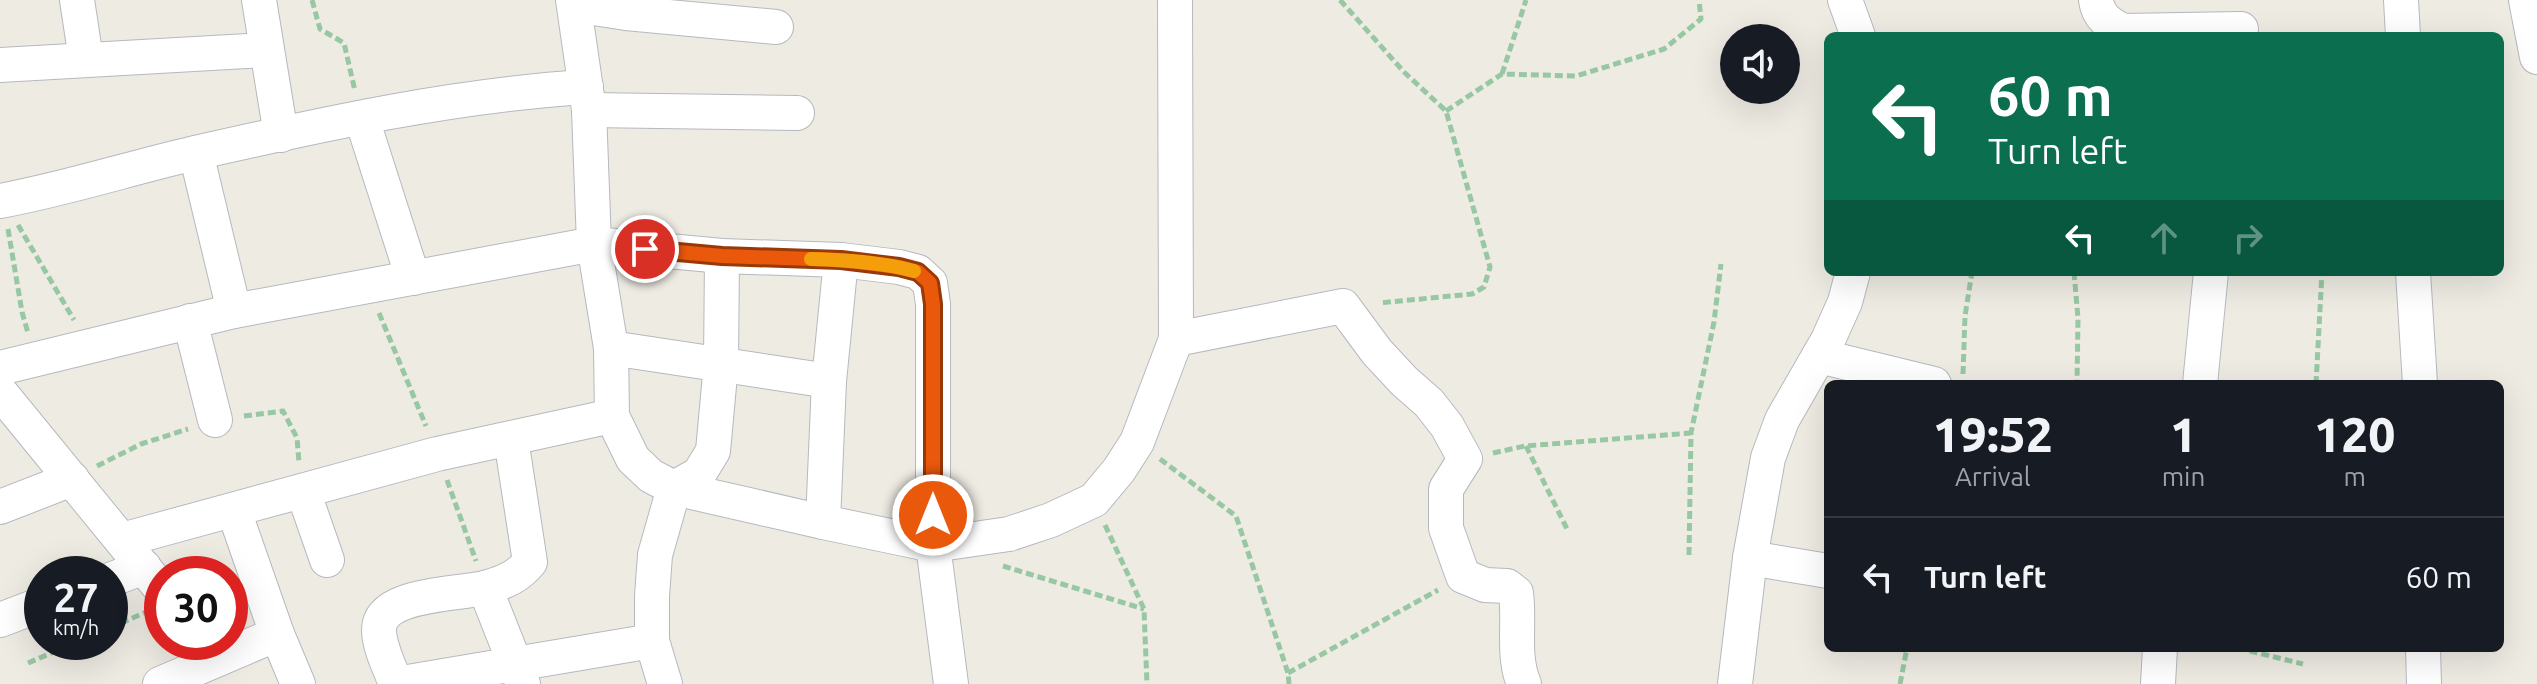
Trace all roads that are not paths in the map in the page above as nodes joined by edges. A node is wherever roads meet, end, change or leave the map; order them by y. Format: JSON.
{"nodes":[{"id":1,"x":77,"y":0,"type":"edge"},
{"id":2,"x":259,"y":0,"type":"edge"},
{"id":3,"x":1175,"y":0,"type":"edge"},
{"id":4,"x":1845,"y":0,"type":"edge"},
{"id":5,"x":2096,"y":0,"type":"edge"},
{"id":6,"x":2401,"y":0,"type":"edge"},
{"id":7,"x":2526,"y":0,"type":"edge"},
{"id":8,"x":574,"y":3,"type":"edge"},
{"id":9,"x":2239,"y":22,"type":"edge"},
{"id":10,"x":776,"y":27,"type":"dead end"},
{"id":11,"x":1857,"y":32,"type":"edge"},
{"id":12,"x":2403,"y":32,"type":"edge"},
{"id":13,"x":266,"y":50,"type":"junction"},
{"id":14,"x":2537,"y":57,"type":"edge"},
{"id":15,"x":86,"y":59,"type":"junction"},
{"id":16,"x":0,"y":65,"type":"edge"},
{"id":17,"x":587,"y":99,"type":"junction"},
{"id":18,"x":797,"y":113,"type":"dead end"},
{"id":19,"x":362,"y":119,"type":"junction"},
{"id":20,"x":281,"y":135,"type":"junction"},
{"id":21,"x":196,"y":153,"type":"junction"},
{"id":22,"x":1,"y":193,"type":"edge"},
{"id":23,"x":594,"y":244,"type":"junction"},
{"id":24,"x":722,"y":256,"type":"junction"},
{"id":25,"x":841,"y":260,"type":"junction"},
{"id":26,"x":1852,"y":276,"type":"edge"},
{"id":27,"x":2211,"y":276,"type":"edge"},
{"id":28,"x":2413,"y":276,"type":"edge"},
{"id":29,"x":413,"y":278,"type":"junction"},
{"id":30,"x":234,"y":311,"type":"junction"},
{"id":31,"x":190,"y":321,"type":"junction"},
{"id":32,"x":1176,"y":339,"type":"junction"},
{"id":33,"x":611,"y":348,"type":"junction"},
{"id":34,"x":1819,"y":356,"type":"junction"},
{"id":35,"x":721,"y":364,"type":"junction"},
{"id":36,"x":0,"y":368,"type":"edge"},
{"id":37,"x":1918,"y":380,"type":"edge"},
{"id":38,"x":2200,"y":380,"type":"edge"},
{"id":39,"x":2420,"y":380,"type":"edge"},
{"id":40,"x":829,"y":381,"type":"junction"},
{"id":41,"x":0,"y":392,"type":"edge"},
{"id":42,"x":612,"y":416,"type":"junction"},
{"id":43,"x":215,"y":420,"type":"road end"},
{"id":44,"x":511,"y":439,"type":"junction"},
{"id":45,"x":72,"y":479,"type":"junction"},
{"id":46,"x":674,"y":488,"type":"junction"},
{"id":47,"x":303,"y":491,"type":"junction"},
{"id":48,"x":0,"y":507,"type":"edge"},
{"id":49,"x":234,"y":511,"type":"junction"},
{"id":50,"x":823,"y":522,"type":"junction"},
{"id":51,"x":122,"y":540,"type":"junction"},
{"id":52,"x":933,"y":545,"type":"junction"},
{"id":53,"x":1750,"y":558,"type":"junction"},
{"id":54,"x":327,"y":560,"type":"dead end"},
{"id":55,"x":1824,"y":570,"type":"edge"},
{"id":56,"x":144,"y":576,"type":"edge"},
{"id":57,"x":485,"y":588,"type":"junction"},
{"id":58,"x":24,"y":611,"type":"edge"},
{"id":59,"x":0,"y":620,"type":"edge"},
{"id":60,"x":277,"y":634,"type":"junction"},
{"id":61,"x":248,"y":641,"type":"edge"},
{"id":62,"x":652,"y":641,"type":"junction"},
{"id":63,"x":2160,"y":652,"type":"edge"},
{"id":64,"x":2423,"y":652,"type":"edge"},
{"id":65,"x":189,"y":660,"type":"edge"},
{"id":66,"x":519,"y":675,"type":"edge"},
{"id":67,"x":160,"y":684,"type":"edge"},
{"id":68,"x":298,"y":684,"type":"edge"},
{"id":69,"x":396,"y":684,"type":"edge"},
{"id":70,"x":665,"y":684,"type":"edge"},
{"id":71,"x":951,"y":684,"type":"edge"},
{"id":72,"x":1524,"y":684,"type":"edge"},
{"id":73,"x":1735,"y":684,"type":"edge"},
{"id":74,"x":2158,"y":684,"type":"edge"},
{"id":75,"x":2424,"y":684,"type":"edge"}],
"edges":[{"from":1,"to":15,"type":"street"},
{"from":2,"to":13,"type":"street"},
{"from":3,"to":32,"type":"street"},
{"from":4,"to":11,"type":"street"},
{"from":5,"to":9,"type":"street"},
{"from":6,"to":12,"type":"street"},
{"from":7,"to":14,"type":"street"},
{"from":8,"to":10,"type":"street"},
{"from":8,"to":17,"type":"street"},
{"from":13,"to":15,"type":"street"},
{"from":13,"to":20,"type":"street"},
{"from":15,"to":16,"type":"street"},
{"from":17,"to":18,"type":"street"},
{"from":17,"to":19,"type":"street"},
{"from":17,"to":23,"type":"street"},
{"from":19,"to":20,"type":"street"},
{"from":19,"to":29,"type":"street"},
{"from":20,"to":21,"type":"street"},
{"from":21,"to":22,"type":"street"},
{"from":21,"to":30,"type":"street"},
{"from":23,"to":24,"type":"street"},
{"from":23,"to":29,"type":"street"},
{"from":23,"to":33,"type":"street"},
{"from":24,"to":25,"type":"street"},
{"from":24,"to":35,"type":"street"},
{"from":25,"to":40,"type":"street"},
{"from":25,"to":52,"type":"street"},
{"from":26,"to":34,"type":"street"},
{"from":27,"to":38,"type":"street"},
{"from":28,"to":39,"type":"street"},
{"from":29,"to":30,"type":"street"},
{"from":30,"to":31,"type":"street"},
{"from":31,"to":36,"type":"street"},
{"from":31,"to":43,"type":"street"},
{"from":32,"to":52,"type":"street"},
{"from":32,"to":72,"type":"street"},
{"from":33,"to":35,"type":"street"},
{"from":33,"to":42,"type":"street"},
{"from":34,"to":37,"type":"street"},
{"from":34,"to":53,"type":"street"},
{"from":35,"to":40,"type":"street"},
{"from":35,"to":46,"type":"street"},
{"from":40,"to":50,"type":"street"},
{"from":41,"to":45,"type":"street"},
{"from":42,"to":44,"type":"street"},
{"from":42,"to":46,"type":"street"},
{"from":44,"to":47,"type":"street"},
{"from":44,"to":57,"type":"street"},
{"from":45,"to":48,"type":"street"},
{"from":45,"to":51,"type":"street"},
{"from":46,"to":50,"type":"street"},
{"from":46,"to":62,"type":"street"},
{"from":47,"to":49,"type":"street"},
{"from":47,"to":54,"type":"street"},
{"from":49,"to":51,"type":"street"},
{"from":49,"to":60,"type":"street"},
{"from":50,"to":52,"type":"street"},
{"from":51,"to":56,"type":"street"},
{"from":52,"to":71,"type":"street"},
{"from":53,"to":55,"type":"street"},
{"from":53,"to":73,"type":"street"},
{"from":57,"to":66,"type":"street"},
{"from":57,"to":69,"type":"street"},
{"from":58,"to":59,"type":"street"},
{"from":60,"to":61,"type":"street"},
{"from":60,"to":68,"type":"street"},
{"from":62,"to":66,"type":"street"},
{"from":62,"to":70,"type":"street"},
{"from":63,"to":74,"type":"street"},
{"from":64,"to":75,"type":"street"},
{"from":65,"to":67,"type":"street"},
{"from":66,"to":69,"type":"street"}]}
